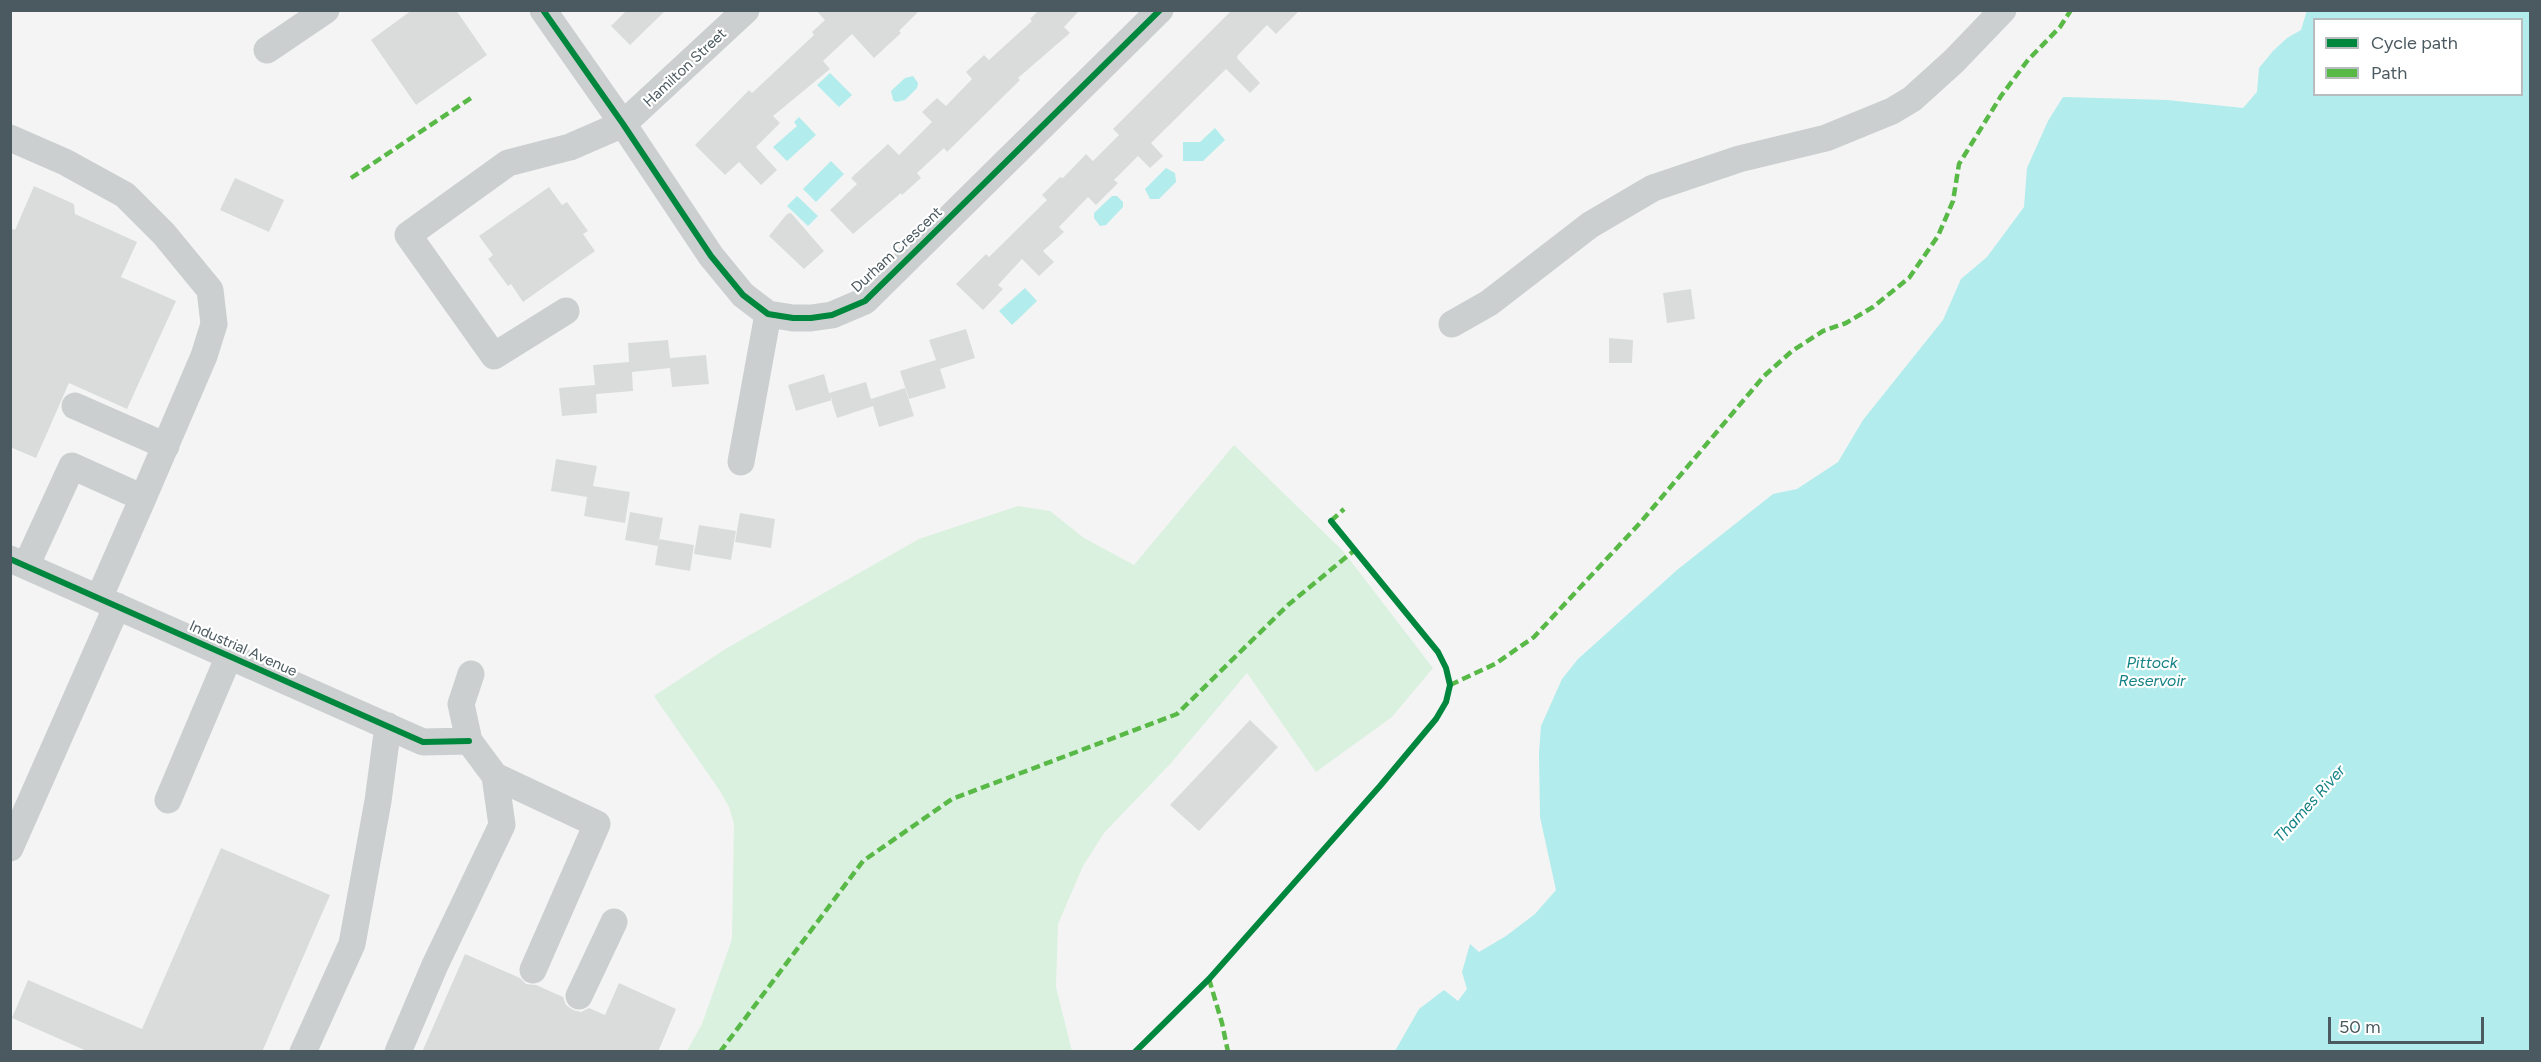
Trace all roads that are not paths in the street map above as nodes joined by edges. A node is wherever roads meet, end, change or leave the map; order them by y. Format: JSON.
{"nodes":[{"id":1,"x":327,"y":10,"type":"edge"},
{"id":2,"x":543,"y":10,"type":"edge"},
{"id":3,"x":746,"y":10,"type":"edge"},
{"id":4,"x":1160,"y":10,"type":"edge"},
{"id":5,"x":2003,"y":10,"type":"edge"},
{"id":6,"x":267,"y":50,"type":"dead end"},
{"id":7,"x":623,"y":124,"type":"junction"},
{"id":8,"x":10,"y":138,"type":"edge"},
{"id":9,"x":566,"y":310,"type":"dead end"},
{"id":10,"x":768,"y":314,"type":"junction"},
{"id":11,"x":1452,"y":324,"type":"dead end"},
{"id":12,"x":75,"y":406,"type":"dead end"},
{"id":13,"x":166,"y":446,"type":"junction"},
{"id":14,"x":741,"y":462,"type":"dead end"},
{"id":15,"x":143,"y":498,"type":"junction"},
{"id":16,"x":18,"y":562,"type":"edge"},
{"id":17,"x":108,"y":602,"type":"junction"},
{"id":18,"x":229,"y":656,"type":"junction"},
{"id":19,"x":471,"y":674,"type":"dead end"},
{"id":20,"x":388,"y":726,"type":"junction"},
{"id":21,"x":469,"y":741,"type":"junction"},
{"id":22,"x":495,"y":776,"type":"junction"},
{"id":23,"x":168,"y":800,"type":"dead end"},
{"id":24,"x":10,"y":848,"type":"edge"},
{"id":25,"x":614,"y":922,"type":"dead end"},
{"id":26,"x":533,"y":970,"type":"dead end"},
{"id":27,"x":579,"y":996,"type":"dead end"},
{"id":28,"x":303,"y":1052,"type":"edge"},
{"id":29,"x":398,"y":1052,"type":"edge"}],
"edges":[{"from":1,"to":6,"type":"street"},
{"from":2,"to":7,"type":"street","name":"Durham Crescent"},
{"from":3,"to":7,"type":"street","name":"Hamilton Street"},
{"from":4,"to":10,"type":"street","name":"Durham Crescent"},
{"from":5,"to":11,"type":"street"},
{"from":7,"to":9,"type":"street","name":"Hamilton Street"},
{"from":7,"to":10,"type":"street","name":"Durham Crescent"},
{"from":8,"to":13,"type":"street"},
{"from":10,"to":14,"type":"street"},
{"from":12,"to":13,"type":"street"},
{"from":13,"to":15,"type":"street"},
{"from":15,"to":16,"type":"street"},
{"from":15,"to":17,"type":"street"},
{"from":16,"to":17,"type":"street","name":"Industrial Avenue"},
{"from":17,"to":18,"type":"street","name":"Industrial Avenue"},
{"from":17,"to":24,"type":"street"},
{"from":18,"to":20,"type":"street","name":"Industrial Avenue"},
{"from":18,"to":23,"type":"street"},
{"from":19,"to":21,"type":"street"},
{"from":20,"to":21,"type":"street","name":"Industrial Avenue"},
{"from":20,"to":28,"type":"street"},
{"from":21,"to":22,"type":"street"},
{"from":22,"to":26,"type":"street"},
{"from":22,"to":29,"type":"street"},
{"from":25,"to":27,"type":"street"}]}
